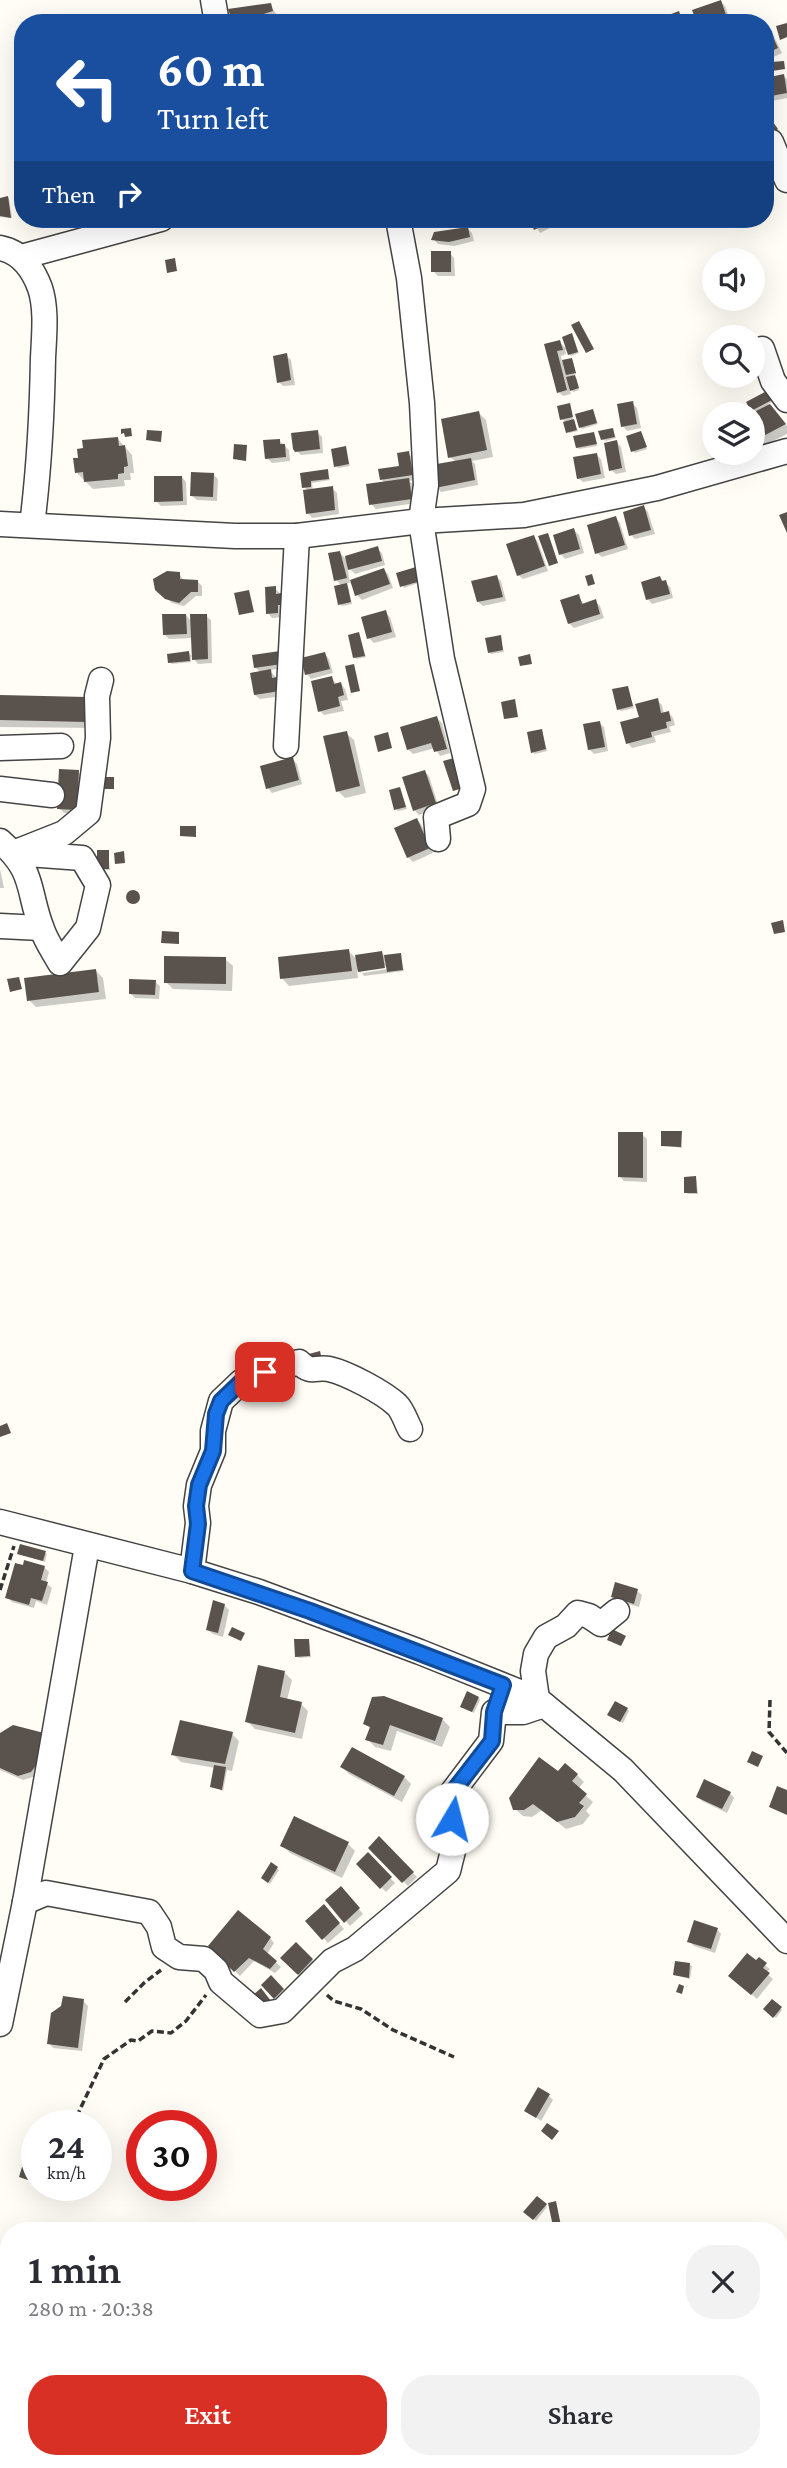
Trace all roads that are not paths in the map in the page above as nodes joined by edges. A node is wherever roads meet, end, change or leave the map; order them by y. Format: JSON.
{"nodes":[{"id":1,"x":774,"y":148,"type":"edge"},
{"id":2,"x":787,"y":180,"type":"edge"},
{"id":3,"x":121,"y":228,"type":"edge"},
{"id":4,"x":400,"y":228,"type":"edge"},
{"id":5,"x":10,"y":253,"type":"edge"},
{"id":6,"x":765,"y":357,"type":"edge"},
{"id":7,"x":787,"y":400,"type":"edge"},
{"id":8,"x":787,"y":451,"type":"edge"},
{"id":9,"x":421,"y":521,"type":"junction"},
{"id":10,"x":0,"y":524,"type":"edge"},
{"id":11,"x":32,"y":525,"type":"junction"},
{"id":12,"x":297,"y":536,"type":"junction"},
{"id":13,"x":101,"y":680,"type":"dead end"},
{"id":14,"x":61,"y":746,"type":"dead end"},
{"id":15,"x":286,"y":746,"type":"dead end"},
{"id":16,"x":0,"y":748,"type":"edge"},
{"id":17,"x":0,"y":789,"type":"edge"},
{"id":18,"x":52,"y":795,"type":"dead end"},
{"id":19,"x":438,"y":839,"type":"dead end"},
{"id":20,"x":7,"y":847,"type":"edge"},
{"id":21,"x":0,"y":926,"type":"edge"},
{"id":22,"x":41,"y":928,"type":"junction"},
{"id":23,"x":410,"y":1429,"type":"dead end"},
{"id":24,"x":10,"y":1525,"type":"edge"},
{"id":25,"x":87,"y":1546,"type":"junction"},
{"id":26,"x":192,"y":1571,"type":"junction"},
{"id":27,"x":617,"y":1611,"type":"dead end"},
{"id":28,"x":503,"y":1685,"type":"junction"},
{"id":29,"x":541,"y":1702,"type":"junction"},
{"id":30,"x":494,"y":1712,"type":"junction"},
{"id":31,"x":25,"y":1902,"type":"junction"},
{"id":32,"x":787,"y":1941,"type":"edge"},
{"id":33,"x":0,"y":2024,"type":"edge"}],
"edges":[{"from":1,"to":2,"type":"street"},
{"from":3,"to":5,"type":"street"},
{"from":4,"to":9,"type":"street"},
{"from":5,"to":11,"type":"street"},
{"from":6,"to":7,"type":"street"},
{"from":8,"to":9,"type":"street"},
{"from":9,"to":12,"type":"street"},
{"from":9,"to":19,"type":"street"},
{"from":10,"to":11,"type":"street"},
{"from":11,"to":12,"type":"street"},
{"from":12,"to":15,"type":"street"},
{"from":13,"to":20,"type":"street"},
{"from":14,"to":16,"type":"street"},
{"from":17,"to":18,"type":"street"},
{"from":20,"to":22,"type":"street"},
{"from":20,"to":22,"type":"street"},
{"from":21,"to":22,"type":"street"},
{"from":23,"to":26,"type":"street"},
{"from":24,"to":25,"type":"street"},
{"from":25,"to":26,"type":"street"},
{"from":25,"to":31,"type":"street"},
{"from":26,"to":28,"type":"street"},
{"from":27,"to":29,"type":"street"},
{"from":28,"to":29,"type":"street"},
{"from":28,"to":30,"type":"street"},
{"from":29,"to":30,"type":"street"},
{"from":29,"to":32,"type":"street"},
{"from":30,"to":31,"type":"street"},
{"from":31,"to":33,"type":"street"}]}
